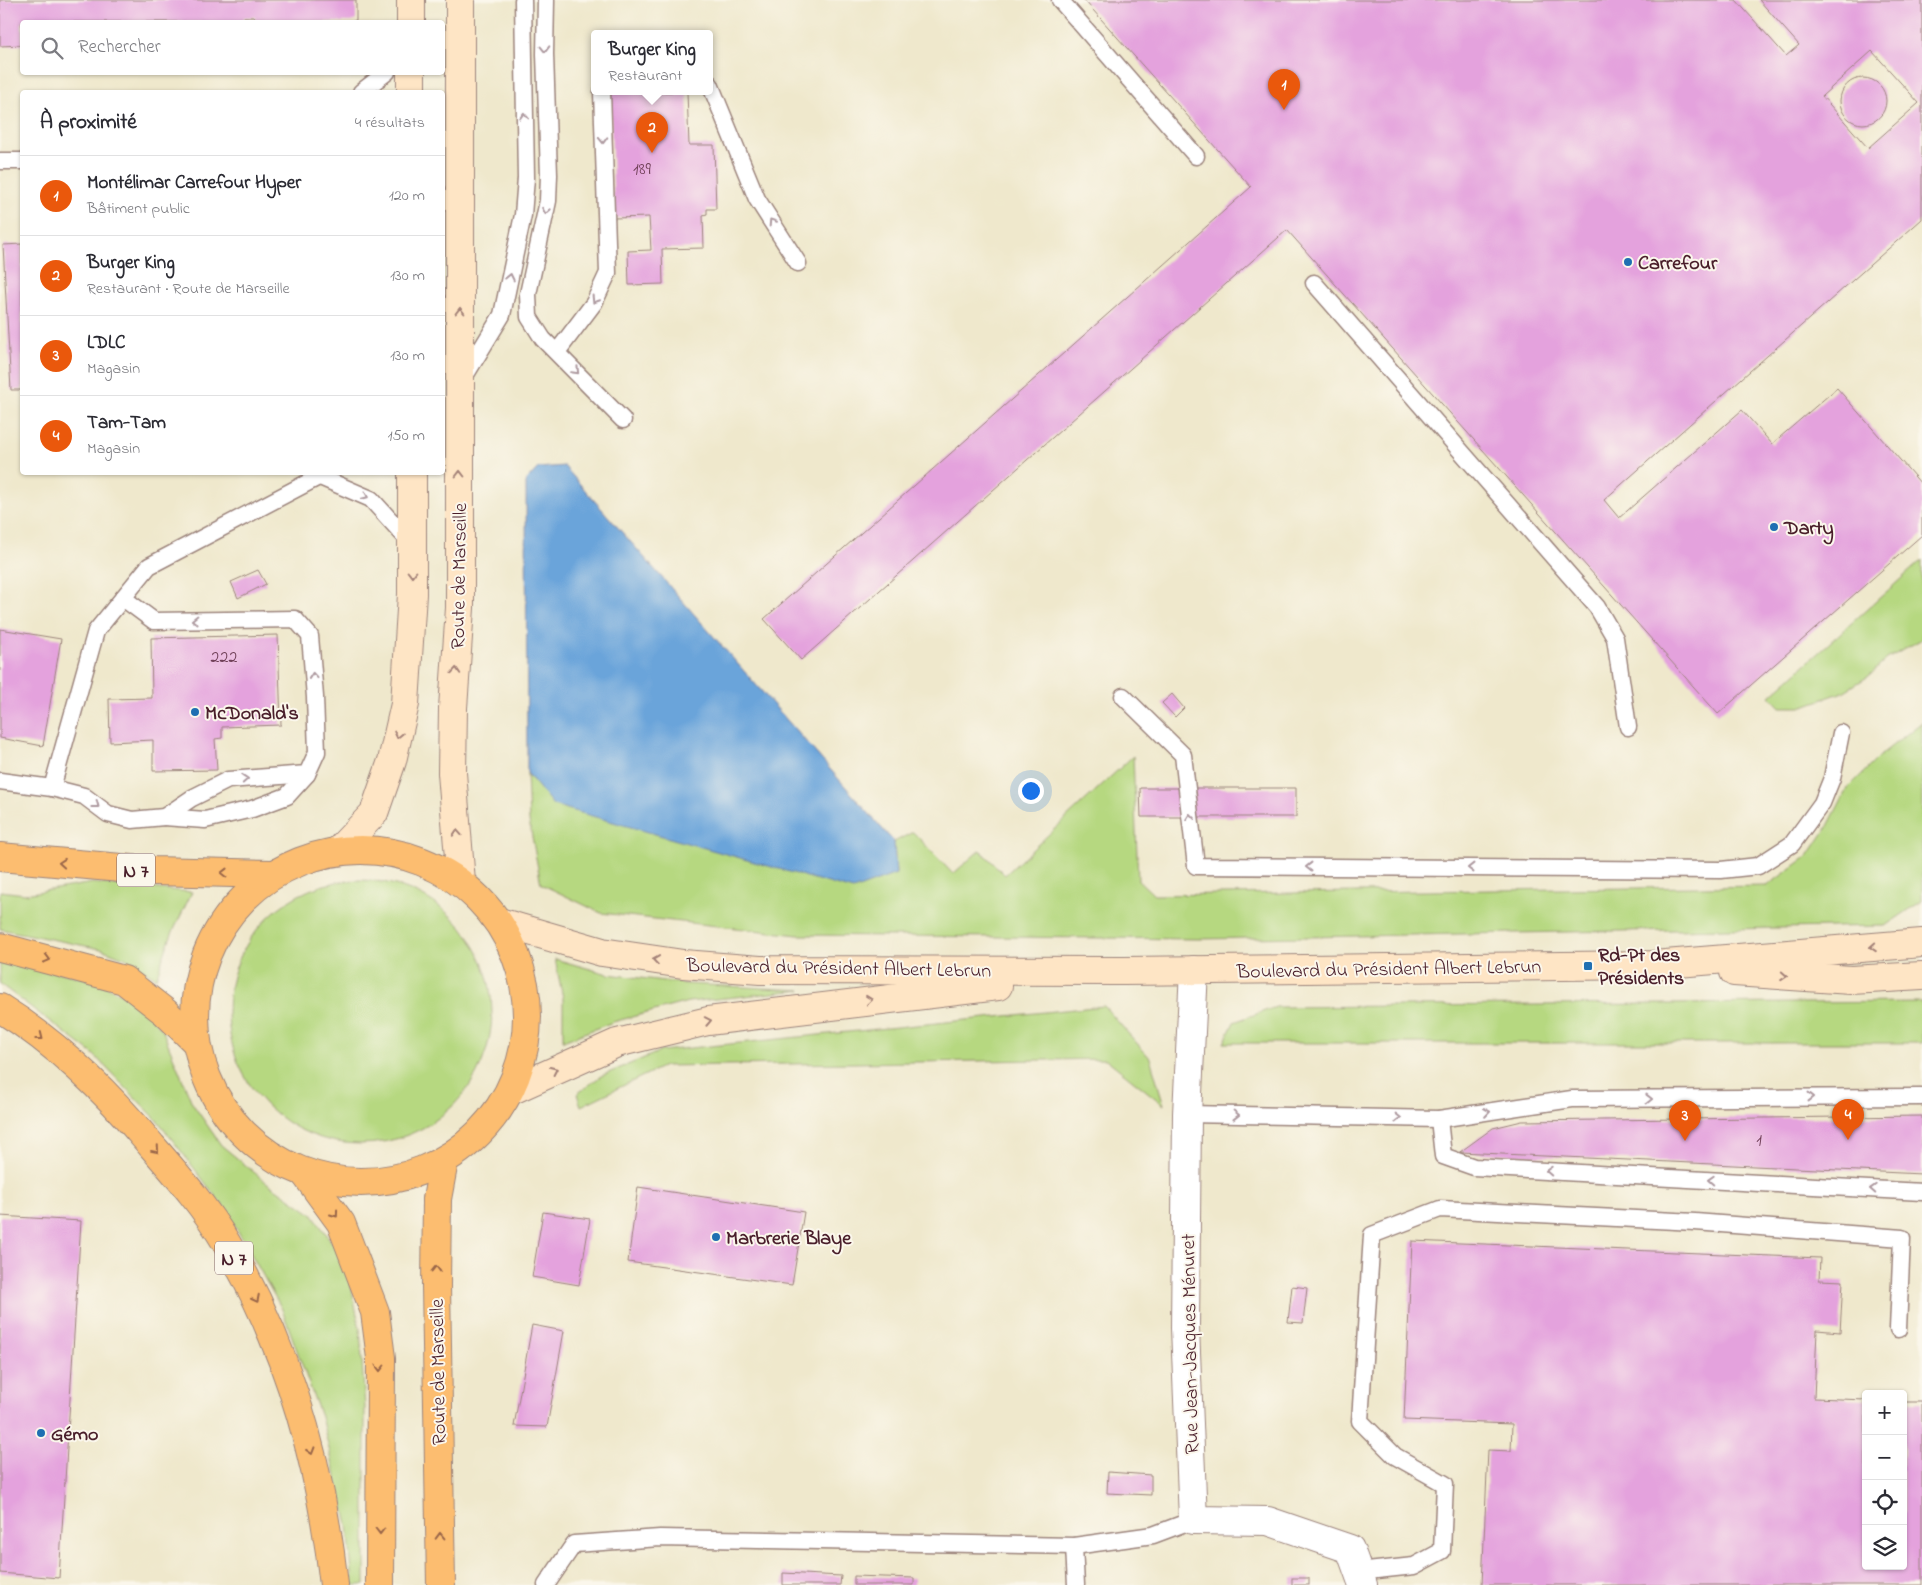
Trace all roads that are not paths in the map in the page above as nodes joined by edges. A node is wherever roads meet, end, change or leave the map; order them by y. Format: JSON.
{"nodes":[{"id":1,"x":411,"y":0,"type":"edge"},
{"id":2,"x":460,"y":0,"type":"edge"},
{"id":3,"x":522,"y":0,"type":"edge"},
{"id":4,"x":546,"y":0,"type":"edge"},
{"id":5,"x":1060,"y":0,"type":"edge"},
{"id":6,"x":411,"y":20,"type":"edge"},
{"id":7,"x":383,"y":75,"type":"edge"},
{"id":8,"x":411,"y":75,"type":"edge"},
{"id":9,"x":364,"y":90,"type":"edge"},
{"id":10,"x":411,"y":90,"type":"edge"},
{"id":11,"x":713,"y":91,"type":"edge"},
{"id":12,"x":602,"y":95,"type":"edge"},
{"id":13,"x":1196,"y":156,"type":"dead end"},
{"id":14,"x":0,"y":161,"type":"edge"},
{"id":15,"x":20,"y":161,"type":"edge"},
{"id":16,"x":798,"y":263,"type":"dead end"},
{"id":17,"x":1314,"y":283,"type":"dead end"},
{"id":18,"x":557,"y":352,"type":"junction"},
{"id":19,"x":460,"y":383,"type":"junction"},
{"id":20,"x":622,"y":420,"type":"dead end"},
{"id":21,"x":320,"y":475,"type":"edge"},
{"id":22,"x":324,"y":475,"type":"edge"},
{"id":23,"x":412,"y":475,"type":"edge"},
{"id":24,"x":412,"y":544,"type":"junction"},
{"id":25,"x":123,"y":598,"type":"junction"},
{"id":26,"x":1123,"y":696,"type":"dead end"},
{"id":27,"x":1628,"y":727,"type":"dead end"},
{"id":28,"x":1842,"y":732,"type":"dead end"},
{"id":29,"x":307,"y":774,"type":"junction"},
{"id":30,"x":0,"y":781,"type":"edge"},
{"id":31,"x":52,"y":788,"type":"junction"},
{"id":32,"x":164,"y":816,"type":"junction"},
{"id":33,"x":338,"y":851,"type":"junction"},
{"id":34,"x":5,"y":861,"type":"edge"},
{"id":35,"x":272,"y":874,"type":"junction"},
{"id":36,"x":461,"y":882,"type":"junction"},
{"id":37,"x":499,"y":922,"type":"junction"},
{"id":38,"x":1921,"y":943,"type":"edge"},
{"id":39,"x":0,"y":947,"type":"edge"},
{"id":40,"x":1653,"y":965,"type":"junction"},
{"id":41,"x":1194,"y":970,"type":"junction"},
{"id":42,"x":1124,"y":971,"type":"junction"},
{"id":43,"x":1922,"y":976,"type":"edge"},
{"id":44,"x":0,"y":1008,"type":"edge"},
{"id":45,"x":196,"y":1042,"type":"junction"},
{"id":46,"x":510,"y":1091,"type":"junction"},
{"id":47,"x":1922,"y":1097,"type":"edge"},
{"id":48,"x":1187,"y":1114,"type":"junction"},
{"id":49,"x":1439,"y":1119,"type":"junction"},
{"id":50,"x":444,"y":1160,"type":"junction"},
{"id":51,"x":306,"y":1175,"type":"junction"},
{"id":52,"x":1922,"y":1192,"type":"edge"},
{"id":53,"x":1898,"y":1329,"type":"dead end"},
{"id":54,"x":1193,"y":1520,"type":"junction"},
{"id":55,"x":1074,"y":1546,"type":"junction"},
{"id":56,"x":1361,"y":1578,"type":"edge"},
{"id":57,"x":334,"y":1585,"type":"edge"},
{"id":58,"x":380,"y":1585,"type":"edge"},
{"id":59,"x":441,"y":1585,"type":"edge"},
{"id":60,"x":546,"y":1585,"type":"edge"},
{"id":61,"x":1076,"y":1585,"type":"edge"}],
"edges":[{"from":1,"to":6,"type":"main road"},
{"from":19,"to":2,"type":"main road","name":"Route de Marseille","one_way":true},
{"from":19,"to":3,"type":"lane","one_way":true},
{"from":4,"to":18,"type":"lane","one_way":true},
{"from":5,"to":13,"type":"lane"},
{"from":7,"to":9,"type":"lane"},
{"from":8,"to":10,"type":"main road"},
{"from":16,"to":11,"type":"lane","one_way":true},
{"from":12,"to":18,"type":"lane","one_way":true},
{"from":14,"to":15,"type":"lane"},
{"from":17,"to":27,"type":"lane"},
{"from":18,"to":20,"type":"lane","one_way":true},
{"from":36,"to":19,"type":"main road","name":"Route de Marseille","one_way":true},
{"from":21,"to":25,"type":"lane"},
{"from":22,"to":24,"type":"lane","one_way":true},
{"from":23,"to":24,"type":"main road"},
{"from":24,"to":33,"type":"main road","one_way":true},
{"from":29,"to":25,"type":"lane","one_way":true},
{"from":25,"to":31,"type":"lane"},
{"from":28,"to":26,"type":"lane","one_way":true},
{"from":32,"to":29,"type":"lane","one_way":true},
{"from":29,"to":32,"type":"lane"},
{"from":30,"to":31,"type":"lane"},
{"from":31,"to":32,"type":"lane","one_way":true},
{"from":33,"to":35,"type":"main road"},
{"from":33,"to":36,"type":"main road"},
{"from":35,"to":34,"type":"main road","number":"N 7","one_way":true},
{"from":35,"to":45,"type":"main road"},
{"from":36,"to":37,"type":"main road"},
{"from":42,"to":37,"type":"main road","name":"Boulevard du Président Albert Lebrun","one_way":true},
{"from":37,"to":46,"type":"main road"},
{"from":38,"to":40,"type":"main road","name":"Boulevard du Président Albert Lebrun","one_way":true},
{"from":39,"to":45,"type":"main road","one_way":true},
{"from":40,"to":41,"type":"main road","name":"Boulevard du Président Albert Lebrun"},
{"from":40,"to":43,"type":"main road","name":"Boulevard du Président Albert Lebrun","one_way":true},
{"from":41,"to":42,"type":"main road","name":"Boulevard du Président Albert Lebrun"},
{"from":41,"to":48,"type":"street","name":"Rue Jean-Jacques Ménuret"},
{"from":46,"to":42,"type":"main road","name":"Boulevard du Président Albert Lebrun","one_way":true},
{"from":44,"to":57,"type":"main road","number":"N 7","one_way":true},
{"from":45,"to":51,"type":"main road"},
{"from":46,"to":50,"type":"main road"},
{"from":49,"to":47,"type":"lane","one_way":true},
{"from":48,"to":49,"type":"lane","one_way":true},
{"from":48,"to":54,"type":"street","name":"Rue Jean-Jacques Ménuret"},
{"from":52,"to":49,"type":"lane","one_way":true},
{"from":50,"to":51,"type":"main road"},
{"from":59,"to":50,"type":"main road","name":"Route de Marseille","one_way":true},
{"from":51,"to":58,"type":"main road","one_way":true},
{"from":53,"to":56,"type":"lane"},
{"from":54,"to":55,"type":"lane"},
{"from":54,"to":56,"type":"street"},
{"from":55,"to":60,"type":"lane"},
{"from":55,"to":61,"type":"lane"}]}
